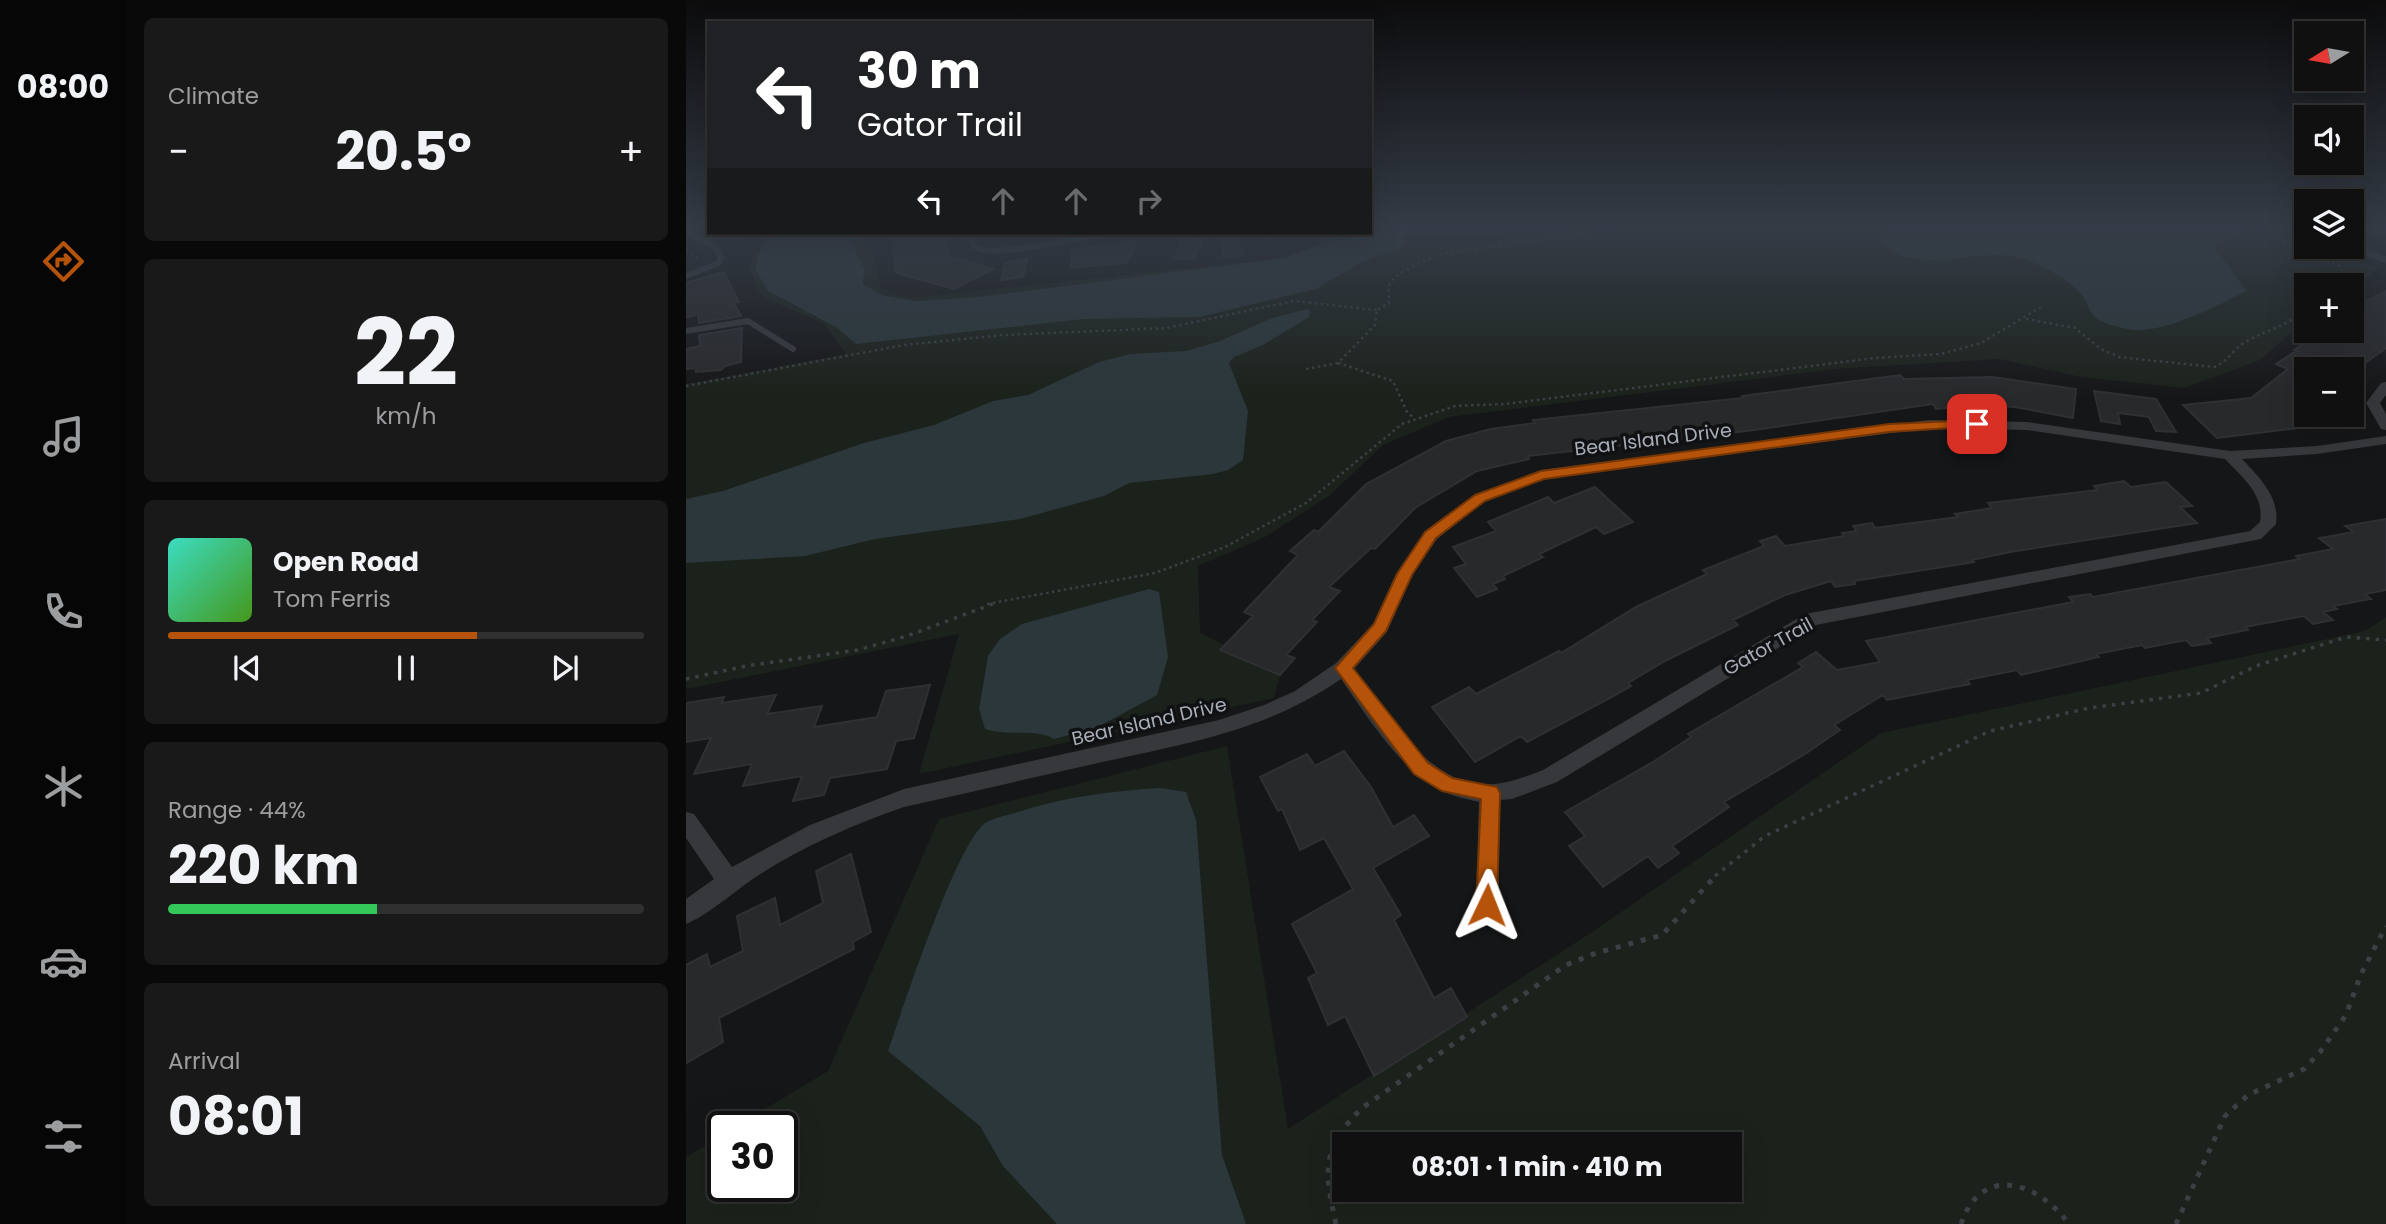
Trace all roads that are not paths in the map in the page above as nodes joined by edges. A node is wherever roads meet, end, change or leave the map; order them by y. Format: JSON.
{"nodes":[{"id":1,"x":686,"y":331,"type":"edge"},
{"id":2,"x":793,"y":349,"type":"dead end"},
{"id":3,"x":2386,"y":386,"type":"edge"},
{"id":4,"x":2386,"y":426,"type":"edge"},
{"id":5,"x":2386,"y":440,"type":"edge"},
{"id":6,"x":2230,"y":455,"type":"junction"},
{"id":7,"x":1343,"y":668,"type":"junction"},
{"id":8,"x":1490,"y":793,"type":"junction"},
{"id":9,"x":686,"y":821,"type":"edge"},
{"id":10,"x":728,"y":880,"type":"junction"},
{"id":11,"x":1487,"y":905,"type":"dead end"},
{"id":12,"x":686,"y":913,"type":"edge"}],
"edges":[{"from":1,"to":2,"type":"lane"},
{"from":3,"to":4,"type":"street"},
{"from":5,"to":6,"type":"street","name":"Bear Island Drive"},
{"from":6,"to":7,"type":"street","name":"Bear Island Drive"},
{"from":6,"to":8,"type":"street","name":"Gator Trail"},
{"from":7,"to":8,"type":"street","name":"Gator Trail"},
{"from":7,"to":10,"type":"street","name":"Bear Island Drive"},
{"from":8,"to":11,"type":"street"},
{"from":9,"to":10,"type":"street"},
{"from":10,"to":12,"type":"street","name":"Bear Island Drive"}]}
